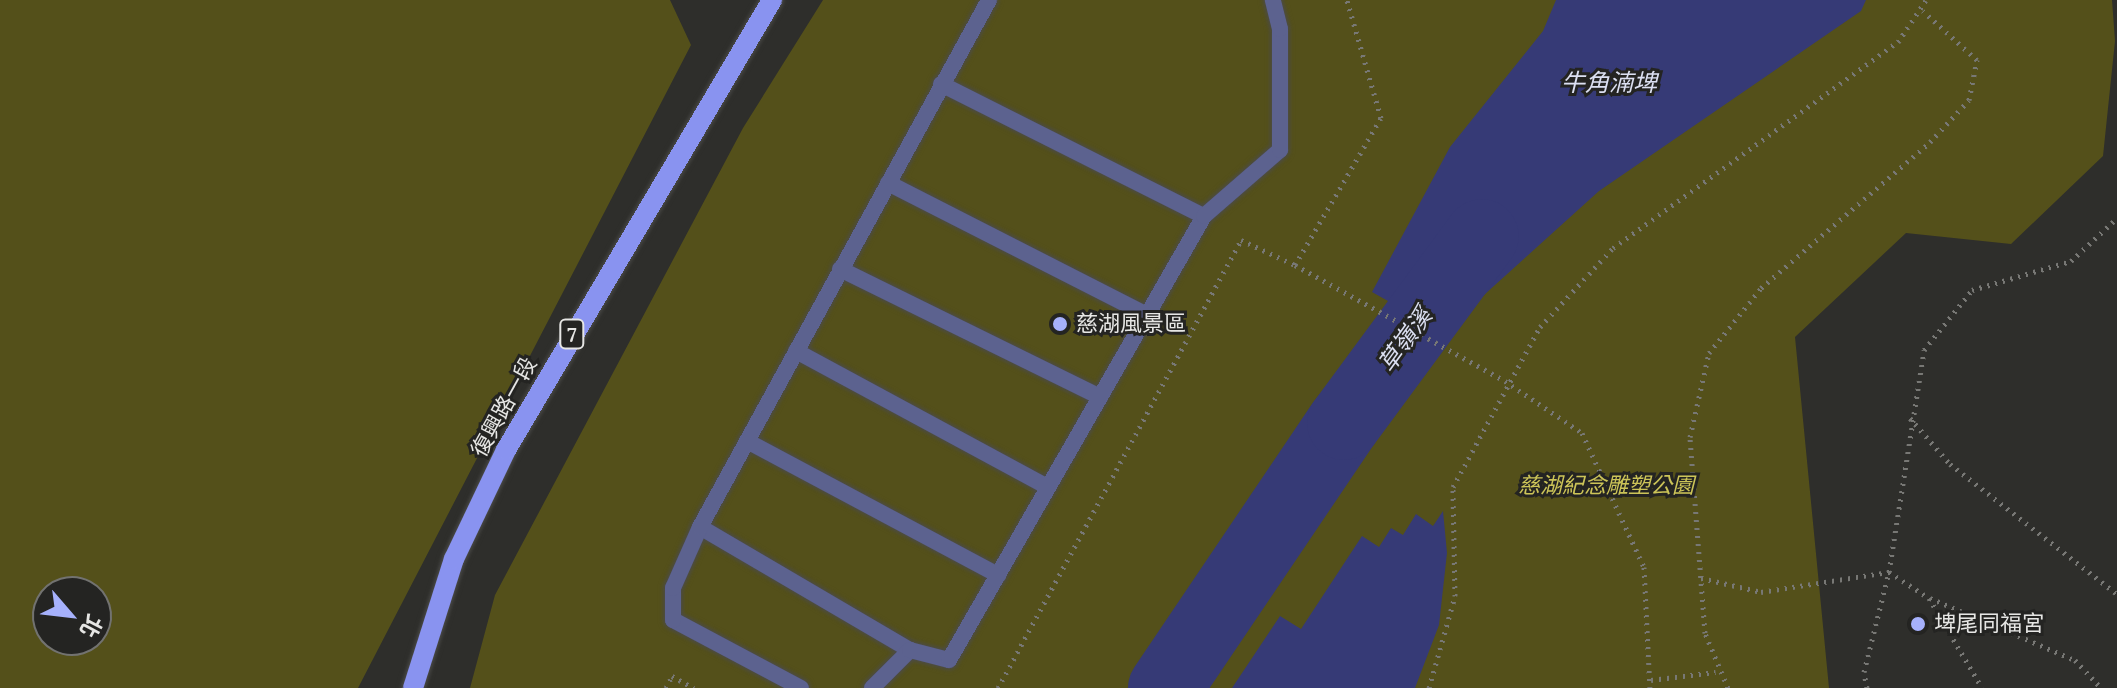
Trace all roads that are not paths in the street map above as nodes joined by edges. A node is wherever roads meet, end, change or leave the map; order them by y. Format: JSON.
{"nodes":[{"id":1,"x":772,"y":0,"type":"edge"},
{"id":2,"x":989,"y":0,"type":"edge"},
{"id":3,"x":1273,"y":0,"type":"edge"},
{"id":4,"x":941,"y":84,"type":"junction"},
{"id":5,"x":888,"y":183,"type":"junction"},
{"id":6,"x":1204,"y":216,"type":"junction"},
{"id":7,"x":840,"y":269,"type":"junction"},
{"id":8,"x":1147,"y":315,"type":"junction"},
{"id":9,"x":796,"y":351,"type":"junction"},
{"id":10,"x":1100,"y":397,"type":"junction"},
{"id":11,"x":747,"y":441,"type":"junction"},
{"id":12,"x":1048,"y":487,"type":"junction"},
{"id":13,"x":700,"y":527,"type":"junction"},
{"id":14,"x":998,"y":575,"type":"junction"},
{"id":15,"x":910,"y":650,"type":"junction"},
{"id":16,"x":413,"y":688,"type":"edge"},
{"id":17,"x":801,"y":688,"type":"edge"},
{"id":18,"x":872,"y":688,"type":"edge"}],
"edges":[{"from":1,"to":16,"type":"main road","name":"復興路一段","number":"7"},
{"from":2,"to":4,"type":"lane"},
{"from":3,"to":6,"type":"lane"},
{"from":4,"to":5,"type":"lane"},
{"from":4,"to":6,"type":"lane"},
{"from":5,"to":7,"type":"lane"},
{"from":5,"to":8,"type":"lane"},
{"from":6,"to":8,"type":"lane"},
{"from":7,"to":9,"type":"lane"},
{"from":7,"to":10,"type":"lane"},
{"from":8,"to":10,"type":"lane"},
{"from":9,"to":11,"type":"lane"},
{"from":9,"to":12,"type":"lane"},
{"from":10,"to":12,"type":"lane"},
{"from":11,"to":13,"type":"lane"},
{"from":11,"to":14,"type":"lane"},
{"from":12,"to":14,"type":"lane"},
{"from":13,"to":15,"type":"lane"},
{"from":13,"to":17,"type":"lane"},
{"from":14,"to":15,"type":"lane"},
{"from":15,"to":18,"type":"lane"}]}
